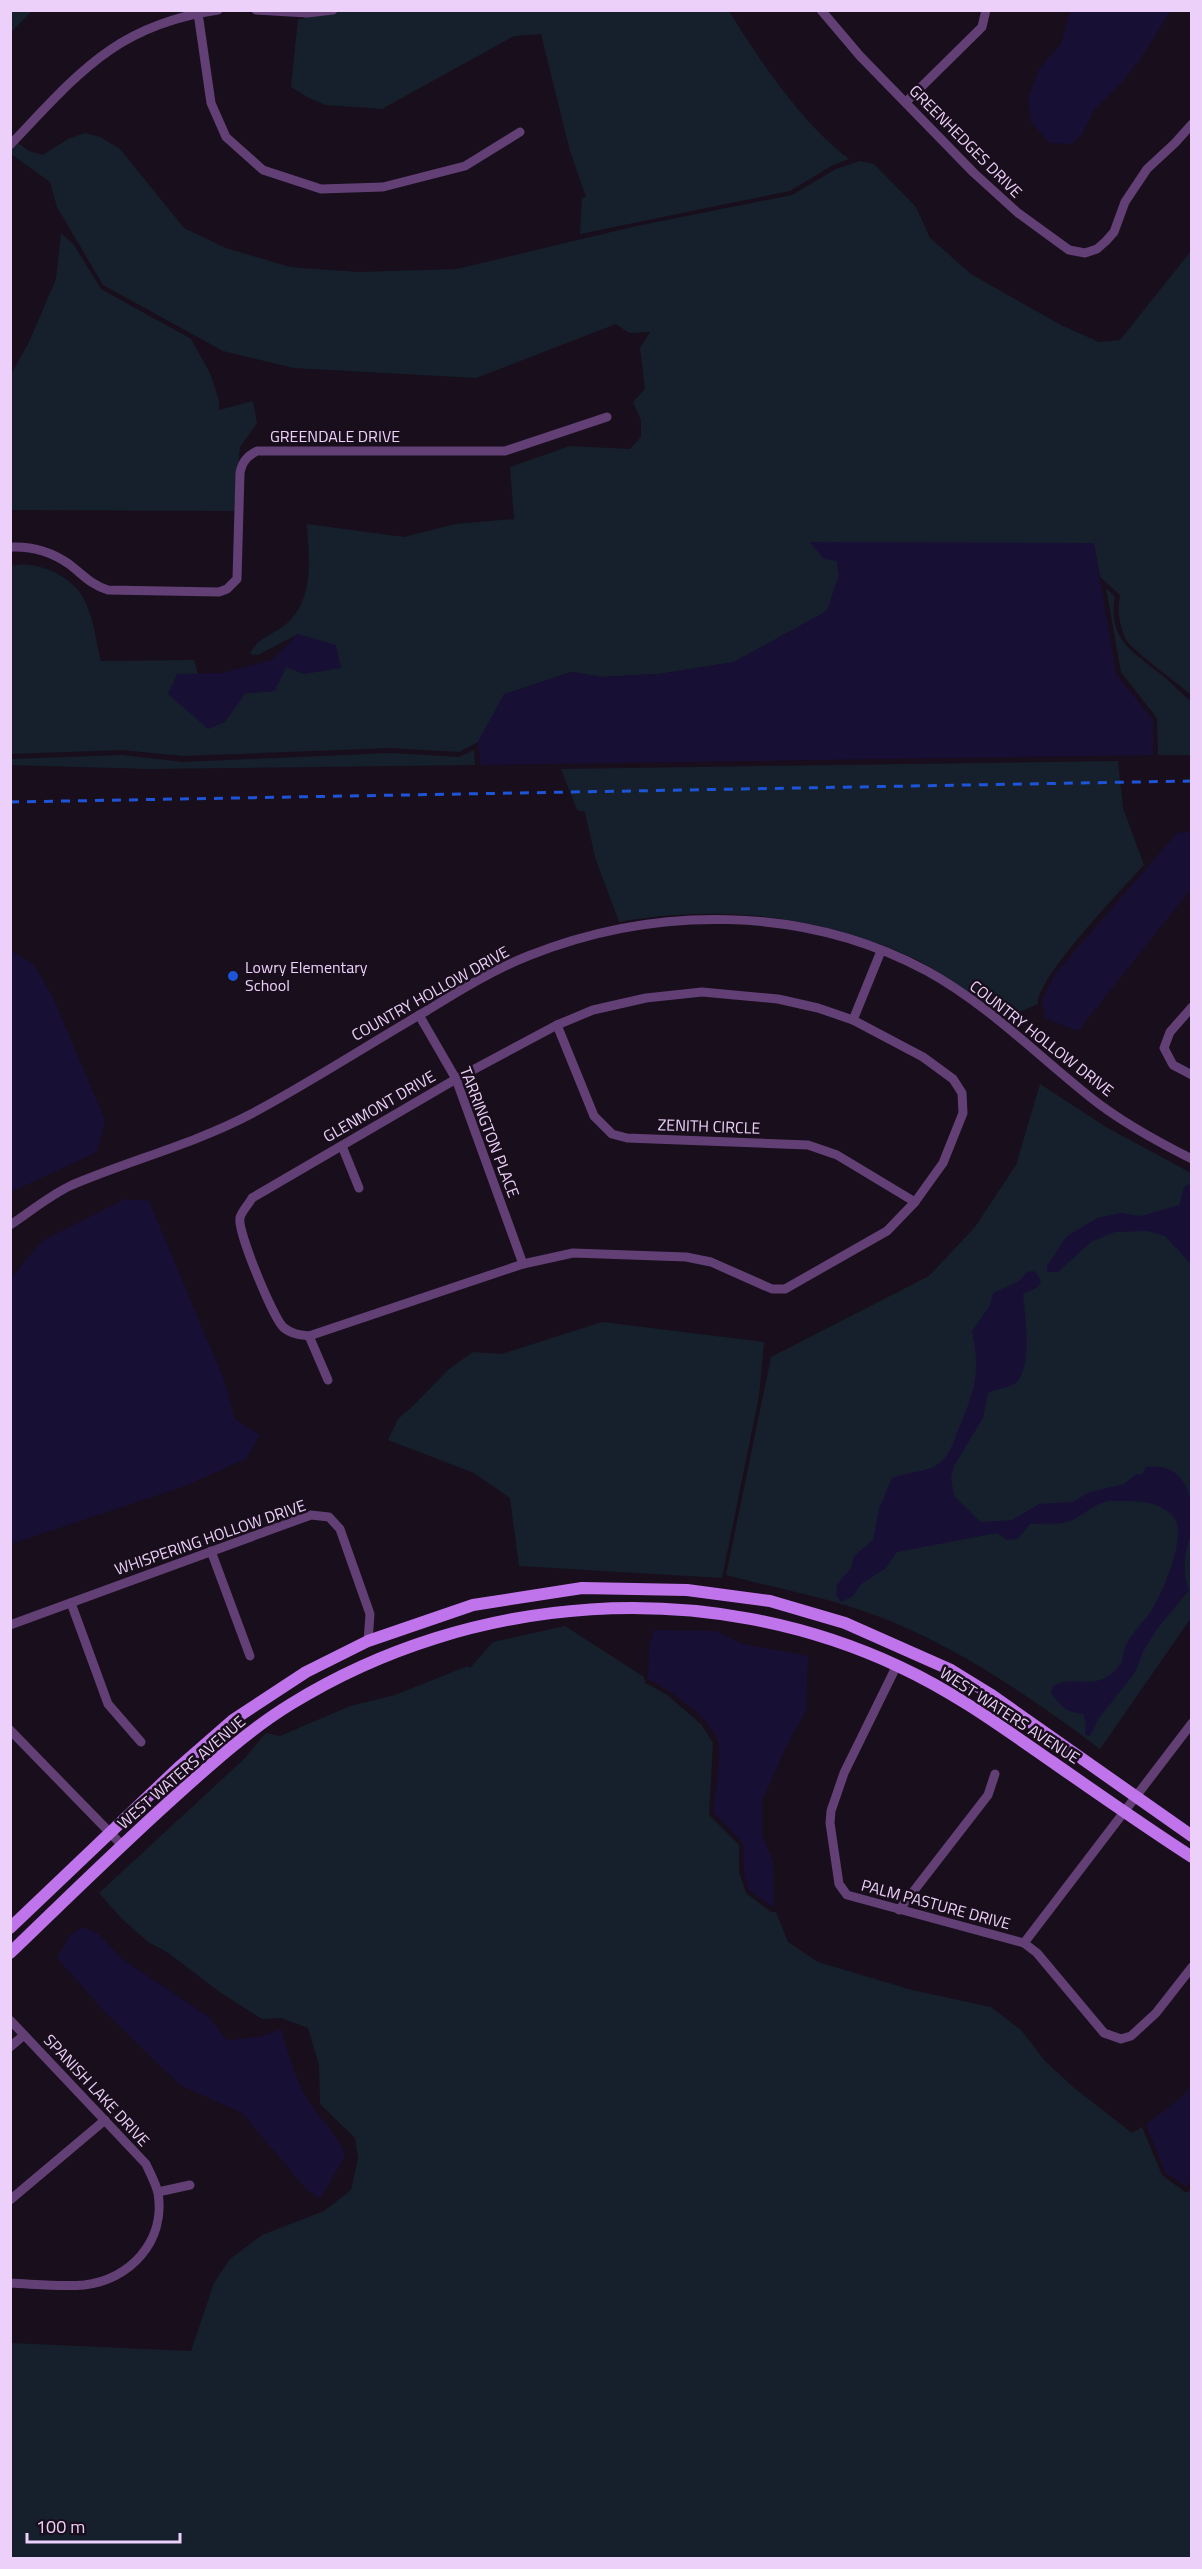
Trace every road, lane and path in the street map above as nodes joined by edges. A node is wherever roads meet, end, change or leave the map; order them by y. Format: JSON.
{"nodes":[{"id":1,"x":219,"y":10,"type":"edge"},
{"id":2,"x":256,"y":10,"type":"edge"},
{"id":3,"x":333,"y":10,"type":"edge"},
{"id":4,"x":821,"y":10,"type":"edge"},
{"id":5,"x":986,"y":10,"type":"edge"},
{"id":6,"x":198,"y":13,"type":"junction"},
{"id":7,"x":906,"y":102,"type":"junction"},
{"id":8,"x":1191,"y":124,"type":"edge"},
{"id":9,"x":520,"y":132,"type":"dead end"},
{"id":10,"x":10,"y":146,"type":"edge"},
{"id":11,"x":608,"y":417,"type":"dead end"},
{"id":12,"x":10,"y":547,"type":"edge"},
{"id":13,"x":881,"y":951,"type":"junction"},
{"id":14,"x":1191,"y":1007,"type":"edge"},
{"id":15,"x":420,"y":1015,"type":"junction"},
{"id":16,"x":853,"y":1020,"type":"junction"},
{"id":17,"x":557,"y":1025,"type":"junction"},
{"id":18,"x":1191,"y":1075,"type":"edge"},
{"id":19,"x":456,"y":1079,"type":"junction"},
{"id":20,"x":342,"y":1146,"type":"junction"},
{"id":21,"x":1191,"y":1159,"type":"edge"},
{"id":22,"x":359,"y":1188,"type":"dead end"},
{"id":23,"x":915,"y":1202,"type":"junction"},
{"id":24,"x":10,"y":1225,"type":"edge"},
{"id":25,"x":523,"y":1264,"type":"junction"},
{"id":26,"x":309,"y":1336,"type":"junction"},
{"id":27,"x":328,"y":1380,"type":"dead end"},
{"id":28,"x":211,"y":1551,"type":"junction"},
{"id":29,"x":71,"y":1603,"type":"junction"},
{"id":30,"x":10,"y":1625,"type":"edge"},
{"id":31,"x":368,"y":1641,"type":"junction"},
{"id":32,"x":250,"y":1656,"type":"dead end"},
{"id":33,"x":897,"y":1665,"type":"junction"},
{"id":34,"x":1191,"y":1724,"type":"edge"},
{"id":35,"x":10,"y":1730,"type":"edge"},
{"id":36,"x":141,"y":1742,"type":"dead end"},
{"id":37,"x":995,"y":1774,"type":"dead end"},
{"id":38,"x":1137,"y":1797,"type":"junction"},
{"id":39,"x":1125,"y":1813,"type":"junction"},
{"id":40,"x":110,"y":1833,"type":"junction"},
{"id":41,"x":1191,"y":1836,"type":"edge"},
{"id":42,"x":122,"y":1845,"type":"junction"},
{"id":43,"x":1191,"y":1857,"type":"edge"},
{"id":44,"x":899,"y":1910,"type":"junction"},
{"id":45,"x":10,"y":1928,"type":"edge"},
{"id":46,"x":1024,"y":1943,"type":"junction"},
{"id":47,"x":10,"y":1953,"type":"edge"},
{"id":48,"x":1191,"y":1967,"type":"edge"},
{"id":49,"x":10,"y":2020,"type":"edge"},
{"id":50,"x":24,"y":2035,"type":"junction"},
{"id":51,"x":10,"y":2047,"type":"edge"},
{"id":52,"x":105,"y":2120,"type":"junction"},
{"id":53,"x":190,"y":2185,"type":"dead end"},
{"id":54,"x":158,"y":2192,"type":"junction"},
{"id":55,"x":10,"y":2200,"type":"edge"},
{"id":56,"x":10,"y":2283,"type":"edge"}],
"edges":[{"from":1,"to":6,"type":"street"},
{"from":2,"to":3,"type":"street"},
{"from":4,"to":7,"type":"street","name":"GREENHEDGES DRIVE"},
{"from":5,"to":7,"type":"street"},
{"from":6,"to":9,"type":"street"},
{"from":6,"to":10,"type":"street"},
{"from":7,"to":8,"type":"street","name":"GREENHEDGES DRIVE"},
{"from":11,"to":12,"type":"street","name":"GREENDALE DRIVE"},
{"from":13,"to":15,"type":"street","name":"COUNTRY HOLLOW DRIVE"},
{"from":13,"to":16,"type":"street"},
{"from":13,"to":21,"type":"street","name":"COUNTRY HOLLOW DRIVE"},
{"from":14,"to":18,"type":"street"},
{"from":15,"to":19,"type":"street","name":"TARRINGTON PLACE"},
{"from":15,"to":24,"type":"street","name":"COUNTRY HOLLOW DRIVE"},
{"from":16,"to":17,"type":"street","name":"GLENMONT DRIVE"},
{"from":16,"to":23,"type":"street","name":"GLENMONT DRIVE"},
{"from":17,"to":19,"type":"street","name":"GLENMONT DRIVE"},
{"from":17,"to":23,"type":"street","name":"ZENITH CIRCLE"},
{"from":19,"to":20,"type":"street","name":"GLENMONT DRIVE"},
{"from":19,"to":25,"type":"street","name":"TARRINGTON PLACE"},
{"from":20,"to":22,"type":"street"},
{"from":20,"to":26,"type":"street","name":"GLENMONT DRIVE"},
{"from":23,"to":25,"type":"street","name":"GLENMONT DRIVE"},
{"from":25,"to":26,"type":"street","name":"GLENMONT DRIVE"},
{"from":26,"to":27,"type":"street"},
{"from":28,"to":29,"type":"street","name":"WHISPERING HOLLOW DRIVE"},
{"from":28,"to":31,"type":"street","name":"WHISPERING HOLLOW DRIVE"},
{"from":28,"to":32,"type":"street"},
{"from":29,"to":30,"type":"street","name":"WHISPERING HOLLOW DRIVE"},
{"from":29,"to":36,"type":"street"},
{"from":31,"to":38,"type":"street","name":"WEST WATERS AVENUE"},
{"from":31,"to":40,"type":"street","name":"WEST WATERS AVENUE"},
{"from":33,"to":39,"type":"street","name":"WEST WATERS AVENUE"},
{"from":33,"to":42,"type":"street","name":"WEST WATERS AVENUE"},
{"from":33,"to":44,"type":"street","name":"PALM PASTURE DRIVE"},
{"from":34,"to":38,"type":"street"},
{"from":35,"to":40,"type":"street"},
{"from":37,"to":44,"type":"street"},
{"from":38,"to":39,"type":"street"},
{"from":38,"to":41,"type":"street","name":"WEST WATERS AVENUE"},
{"from":39,"to":43,"type":"street","name":"WEST WATERS AVENUE"},
{"from":39,"to":46,"type":"street"},
{"from":40,"to":42,"type":"street"},
{"from":40,"to":45,"type":"street","name":"WEST WATERS AVENUE"},
{"from":42,"to":47,"type":"street","name":"WEST WATERS AVENUE"},
{"from":44,"to":46,"type":"street","name":"PALM PASTURE DRIVE"},
{"from":46,"to":48,"type":"street","name":"PALM PASTURE DRIVE"},
{"from":49,"to":50,"type":"street","name":"SPANISH LAKE DRIVE"},
{"from":50,"to":51,"type":"street"},
{"from":50,"to":52,"type":"street","name":"SPANISH LAKE DRIVE"},
{"from":52,"to":54,"type":"street","name":"SPANISH LAKE DRIVE"},
{"from":52,"to":55,"type":"street"},
{"from":53,"to":54,"type":"street"},
{"from":54,"to":56,"type":"street","name":"SPANISH LAKE DRIVE"}]}
